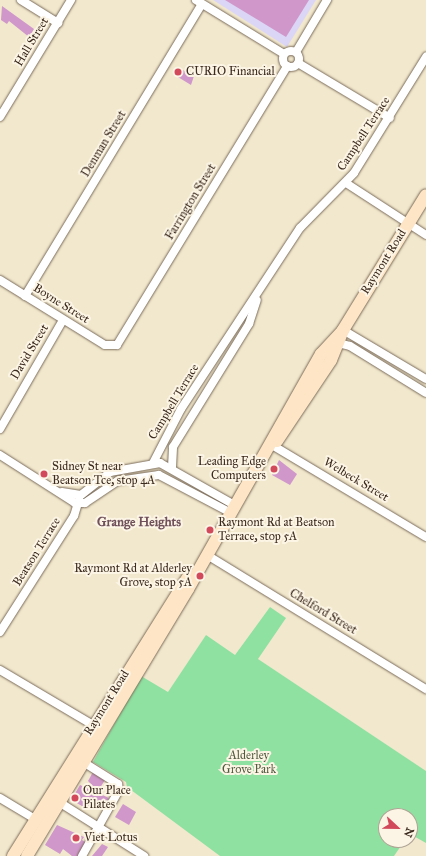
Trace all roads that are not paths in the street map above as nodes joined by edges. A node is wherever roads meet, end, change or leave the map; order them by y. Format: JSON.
{"nodes":[{"id":1,"x":21,"y":0,"type":"edge"},
{"id":2,"x":71,"y":0,"type":"edge"},
{"id":3,"x":327,"y":0,"type":"edge"},
{"id":4,"x":199,"y":2,"type":"edge"},
{"id":5,"x":58,"y":23,"type":"junction"},
{"id":6,"x":296,"y":52,"type":"junction"},
{"id":7,"x":284,"y":54,"type":"junction"},
{"id":8,"x":426,"y":57,"type":"edge"},
{"id":9,"x":298,"y":63,"type":"junction"},
{"id":10,"x":287,"y":66,"type":"junction"},
{"id":11,"x":0,"y":117,"type":"edge"},
{"id":12,"x":390,"y":118,"type":"junction"},
{"id":13,"x":346,"y":183,"type":"junction"},
{"id":14,"x":426,"y":195,"type":"edge"},
{"id":15,"x":408,"y":224,"type":"junction"},
{"id":16,"x":426,"y":235,"type":"edge"},
{"id":17,"x":0,"y":280,"type":"edge"},
{"id":18,"x":259,"y":295,"type":"junction"},
{"id":19,"x":25,"y":296,"type":"junction"},
{"id":20,"x":63,"y":320,"type":"junction"},
{"id":21,"x":343,"y":330,"type":"junction"},
{"id":22,"x":338,"y":343,"type":"junction"},
{"id":23,"x":111,"y":347,"type":"joint"},
{"id":24,"x":426,"y":379,"type":"edge"},
{"id":25,"x":426,"y":393,"type":"edge"},
{"id":26,"x":2,"y":419,"type":"edge"},
{"id":27,"x":0,"y":429,"type":"edge"},
{"id":28,"x":163,"y":442,"type":"junction"},
{"id":29,"x":174,"y":445,"type":"junction"},
{"id":30,"x":272,"y":445,"type":"junction"},
{"id":31,"x":0,"y":455,"type":"edge"},
{"id":32,"x":153,"y":463,"type":"junction"},
{"id":33,"x":172,"y":466,"type":"junction"},
{"id":34,"x":196,"y":482,"type":"junction"},
{"id":35,"x":191,"y":490,"type":"junction"},
{"id":36,"x":59,"y":491,"type":"junction"},
{"id":37,"x":80,"y":495,"type":"junction"},
{"id":38,"x":78,"y":504,"type":"junction"},
{"id":39,"x":233,"y":510,"type":"junction"},
{"id":40,"x":426,"y":537,"type":"edge"},
{"id":41,"x":207,"y":555,"type":"junction"},
{"id":42,"x":0,"y":632,"type":"edge"},
{"id":43,"x":0,"y":670,"type":"edge"},
{"id":44,"x":426,"y":689,"type":"edge"},
{"id":45,"x":98,"y":727,"type":"junction"},
{"id":46,"x":83,"y":762,"type":"junction"},
{"id":47,"x":0,"y":798,"type":"edge"},
{"id":48,"x":58,"y":802,"type":"junction"},
{"id":49,"x":35,"y":819,"type":"junction"},
{"id":50,"x":99,"y":828,"type":"junction"},
{"id":51,"x":13,"y":856,"type":"edge"},
{"id":52,"x":27,"y":856,"type":"edge"},
{"id":53,"x":82,"y":856,"type":"edge"},
{"id":54,"x":144,"y":856,"type":"edge"}],
"edges":[{"from":1,"to":5,"type":"street"},
{"from":2,"to":5,"type":"street","name":"Hall Street"},
{"from":3,"to":6,"type":"street"},
{"from":4,"to":7,"type":"street"},
{"from":4,"to":19,"type":"street","name":"Denman Street"},
{"from":5,"to":11,"type":"street","name":"Hall Street"},
{"from":6,"to":7,"type":"street"},
{"from":6,"to":9,"type":"street"},
{"from":7,"to":10,"type":"street"},
{"from":8,"to":12,"type":"street","name":"Campbell Terrace"},
{"from":9,"to":10,"type":"street"},
{"from":9,"to":12,"type":"street"},
{"from":10,"to":23,"type":"street","name":"Farrington Street"},
{"from":12,"to":13,"type":"street","name":"Campbell Terrace"},
{"from":13,"to":15,"type":"street"},
{"from":13,"to":18,"type":"street","name":"Campbell Terrace"},
{"from":14,"to":15,"type":"main road","name":"Raymont Road"},
{"from":15,"to":16,"type":"street"},
{"from":15,"to":21,"type":"main road","name":"Raymont Road"},
{"from":17,"to":19,"type":"street","name":"Boyne Street"},
{"from":18,"to":28,"type":"street","name":"Campbell Terrace"},
{"from":18,"to":29,"type":"street","name":"Campbell Terrace"},
{"from":19,"to":20,"type":"street","name":"Boyne Street"},
{"from":20,"to":23,"type":"street","name":"Boyne Street"},
{"from":20,"to":26,"type":"street","name":"David Street"},
{"from":21,"to":22,"type":"main road","name":"Raymont Road"},
{"from":21,"to":24,"type":"street"},
{"from":21,"to":30,"type":"main road","name":"Raymont Road"},
{"from":22,"to":25,"type":"street"},
{"from":22,"to":30,"type":"main road","name":"Raymont Road"},
{"from":26,"to":27,"type":"street","name":"David Street"},
{"from":28,"to":29,"type":"street"},
{"from":28,"to":32,"type":"street","name":"Campbell Terrace"},
{"from":29,"to":33,"type":"street","name":"Campbell Terrace"},
{"from":30,"to":39,"type":"main road","name":"Raymont Road"},
{"from":30,"to":40,"type":"street","name":"Welbeck Street"},
{"from":31,"to":36,"type":"street"},
{"from":32,"to":33,"type":"street"},
{"from":32,"to":37,"type":"street"},
{"from":33,"to":34,"type":"street"},
{"from":34,"to":35,"type":"street"},
{"from":34,"to":39,"type":"street"},
{"from":35,"to":38,"type":"street","name":"Beatson Terrace"},
{"from":35,"to":39,"type":"street","name":"Beatson Terrace"},
{"from":36,"to":37,"type":"street"},
{"from":36,"to":38,"type":"street"},
{"from":37,"to":38,"type":"street","name":"Beatson Terrace"},
{"from":38,"to":42,"type":"street","name":"Beatson Terrace"},
{"from":39,"to":41,"type":"main road","name":"Raymont Road"},
{"from":41,"to":44,"type":"street","name":"Chelford Street"},
{"from":41,"to":45,"type":"main road","name":"Raymont Road"},
{"from":43,"to":45,"type":"street"},
{"from":45,"to":46,"type":"main road","name":"Raymont Road"},
{"from":45,"to":49,"type":"main road","name":"Raymont Road"},
{"from":46,"to":48,"type":"main road","name":"Raymont Road"},
{"from":46,"to":50,"type":"street"},
{"from":47,"to":49,"type":"street"},
{"from":48,"to":50,"type":"street"},
{"from":48,"to":52,"type":"main road","name":"Raymont Road"},
{"from":49,"to":51,"type":"main road","name":"Raymont Road"},
{"from":50,"to":53,"type":"street"},
{"from":50,"to":54,"type":"street"}]}
